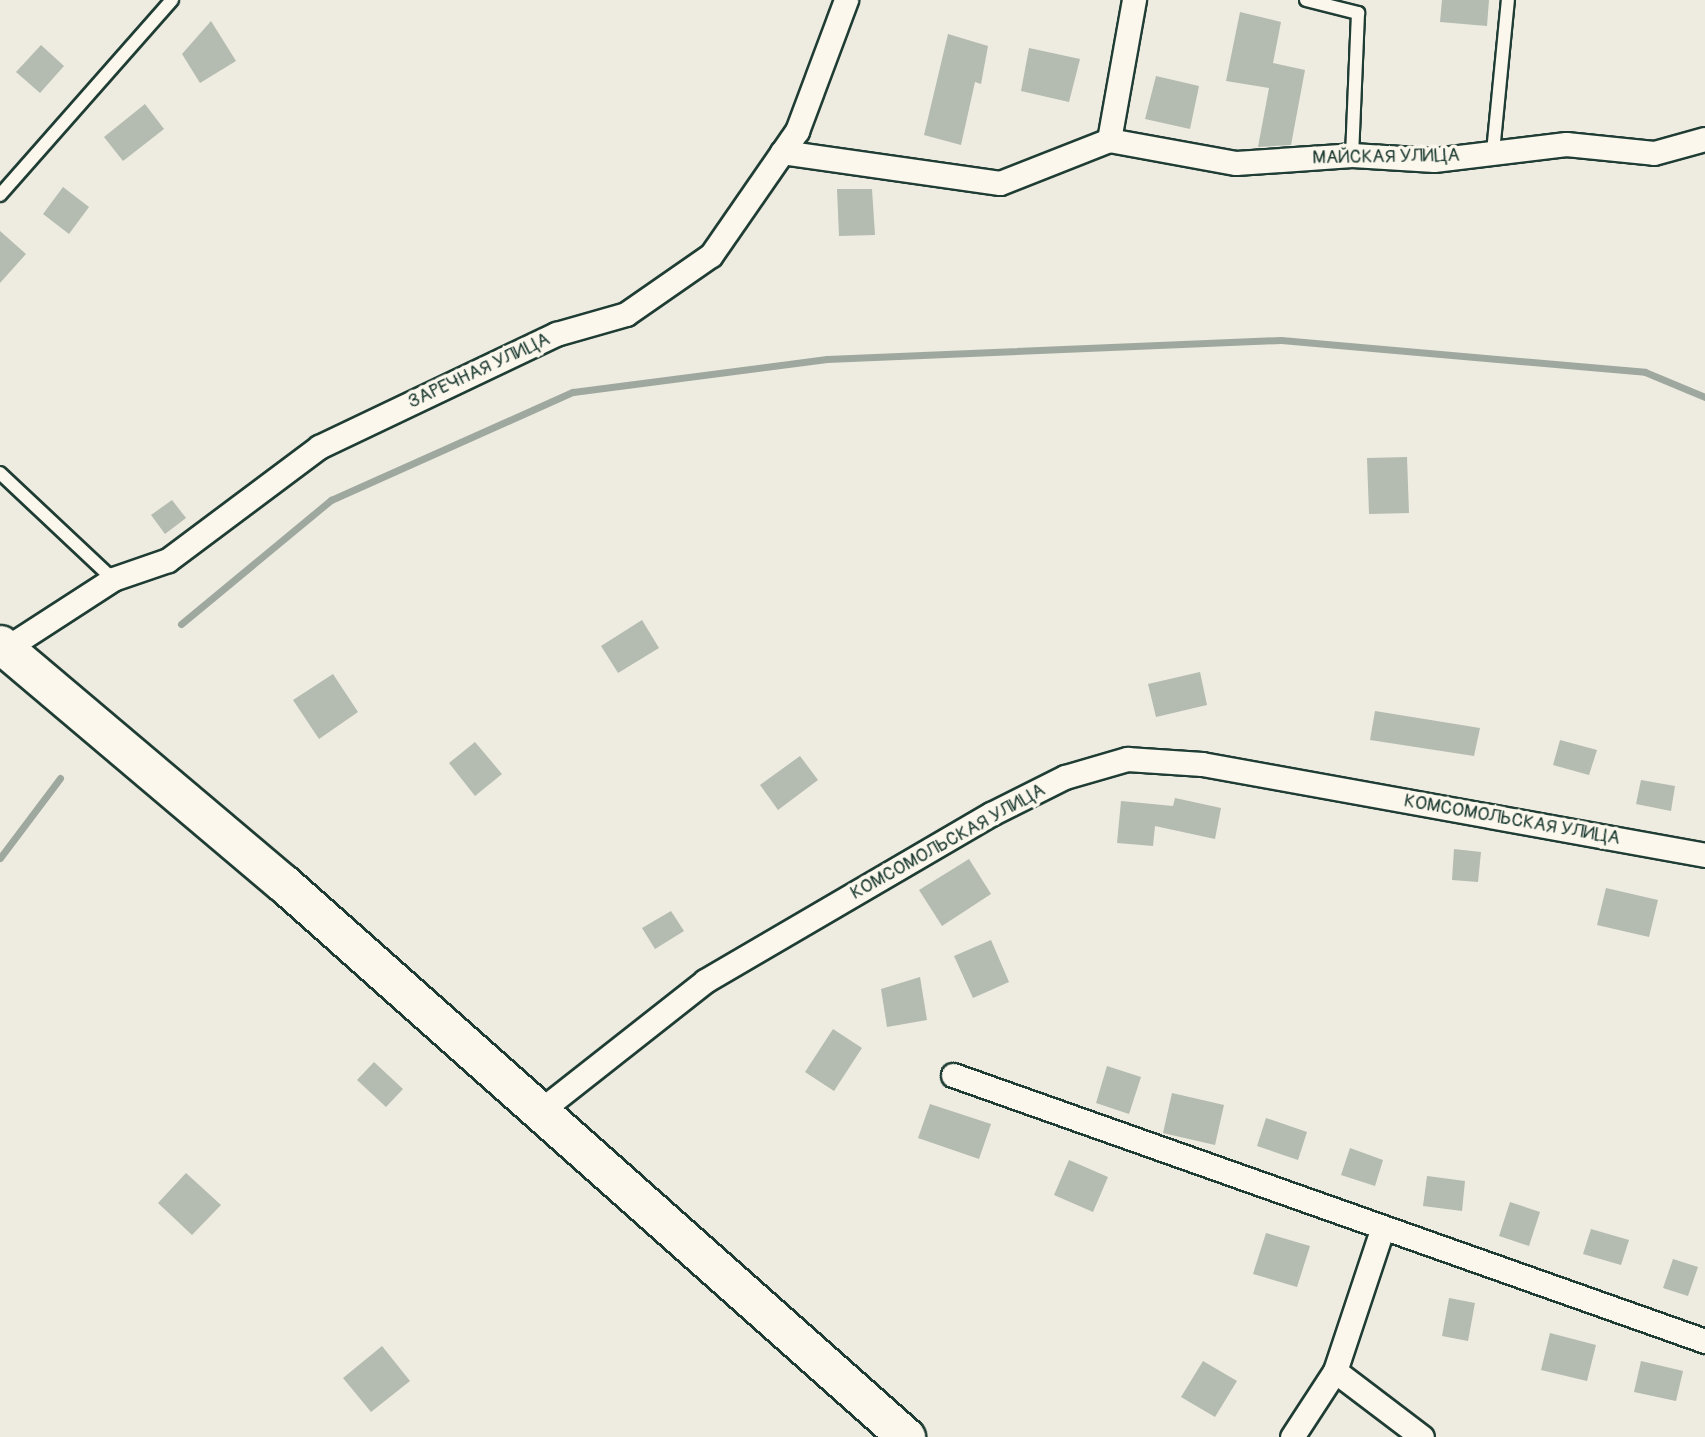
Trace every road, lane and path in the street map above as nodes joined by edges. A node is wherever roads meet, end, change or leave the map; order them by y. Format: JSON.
{"nodes":[{"id":1,"x":172,"y":0,"type":"edge"},
{"id":2,"x":846,"y":0,"type":"edge"},
{"id":3,"x":1134,"y":0,"type":"edge"},
{"id":4,"x":1306,"y":0,"type":"edge"},
{"id":5,"x":1508,"y":0,"type":"edge"},
{"id":6,"x":1359,"y":6,"type":"edge"},
{"id":7,"x":1705,"y":139,"type":"edge"},
{"id":8,"x":1109,"y":140,"type":"junction"},
{"id":9,"x":782,"y":152,"type":"junction"},
{"id":10,"x":1493,"y":152,"type":"junction"},
{"id":11,"x":1352,"y":155,"type":"junction"},
{"id":12,"x":0,"y":195,"type":"edge"},
{"id":13,"x":0,"y":473,"type":"edge"},
{"id":14,"x":113,"y":579,"type":"junction"},
{"id":15,"x":3,"y":646,"type":"edge"},
{"id":16,"x":1705,"y":855,"type":"edge"},
{"id":17,"x":953,"y":1075,"type":"dead end"},
{"id":18,"x":540,"y":1111,"type":"junction"},
{"id":19,"x":1382,"y":1230,"type":"junction"},
{"id":20,"x":1705,"y":1341,"type":"edge"},
{"id":21,"x":1335,"y":1371,"type":"junction"},
{"id":22,"x":906,"y":1437,"type":"edge"},
{"id":23,"x":1292,"y":1437,"type":"edge"},
{"id":24,"x":1422,"y":1437,"type":"edge"}],
"edges":[{"from":1,"to":12,"type":"lane"},
{"from":2,"to":9,"type":"street","name":"ЗАРЕЧНАЯ УЛИЦА"},
{"from":3,"to":8,"type":"street"},
{"from":4,"to":6,"type":"lane"},
{"from":5,"to":10,"type":"lane"},
{"from":6,"to":11,"type":"lane"},
{"from":7,"to":10,"type":"street","name":"МАЙСКАЯ УЛИЦА"},
{"from":8,"to":9,"type":"street"},
{"from":8,"to":11,"type":"street","name":"МАЙСКАЯ УЛИЦА"},
{"from":9,"to":14,"type":"street","name":"ЗАРЕЧНАЯ УЛИЦА"},
{"from":10,"to":11,"type":"street","name":"МАЙСКАЯ УЛИЦА"},
{"from":13,"to":14,"type":"lane"},
{"from":14,"to":15,"type":"street","name":"ЗАРЕЧНАЯ УЛИЦА"},
{"from":15,"to":18,"type":"main road"},
{"from":16,"to":18,"type":"street","name":"КОМСОМОЛЬСКАЯ УЛИЦА"},
{"from":17,"to":19,"type":"street"},
{"from":18,"to":22,"type":"main road"},
{"from":19,"to":20,"type":"street"},
{"from":19,"to":21,"type":"street"},
{"from":21,"to":23,"type":"street"},
{"from":21,"to":24,"type":"street"}]}
